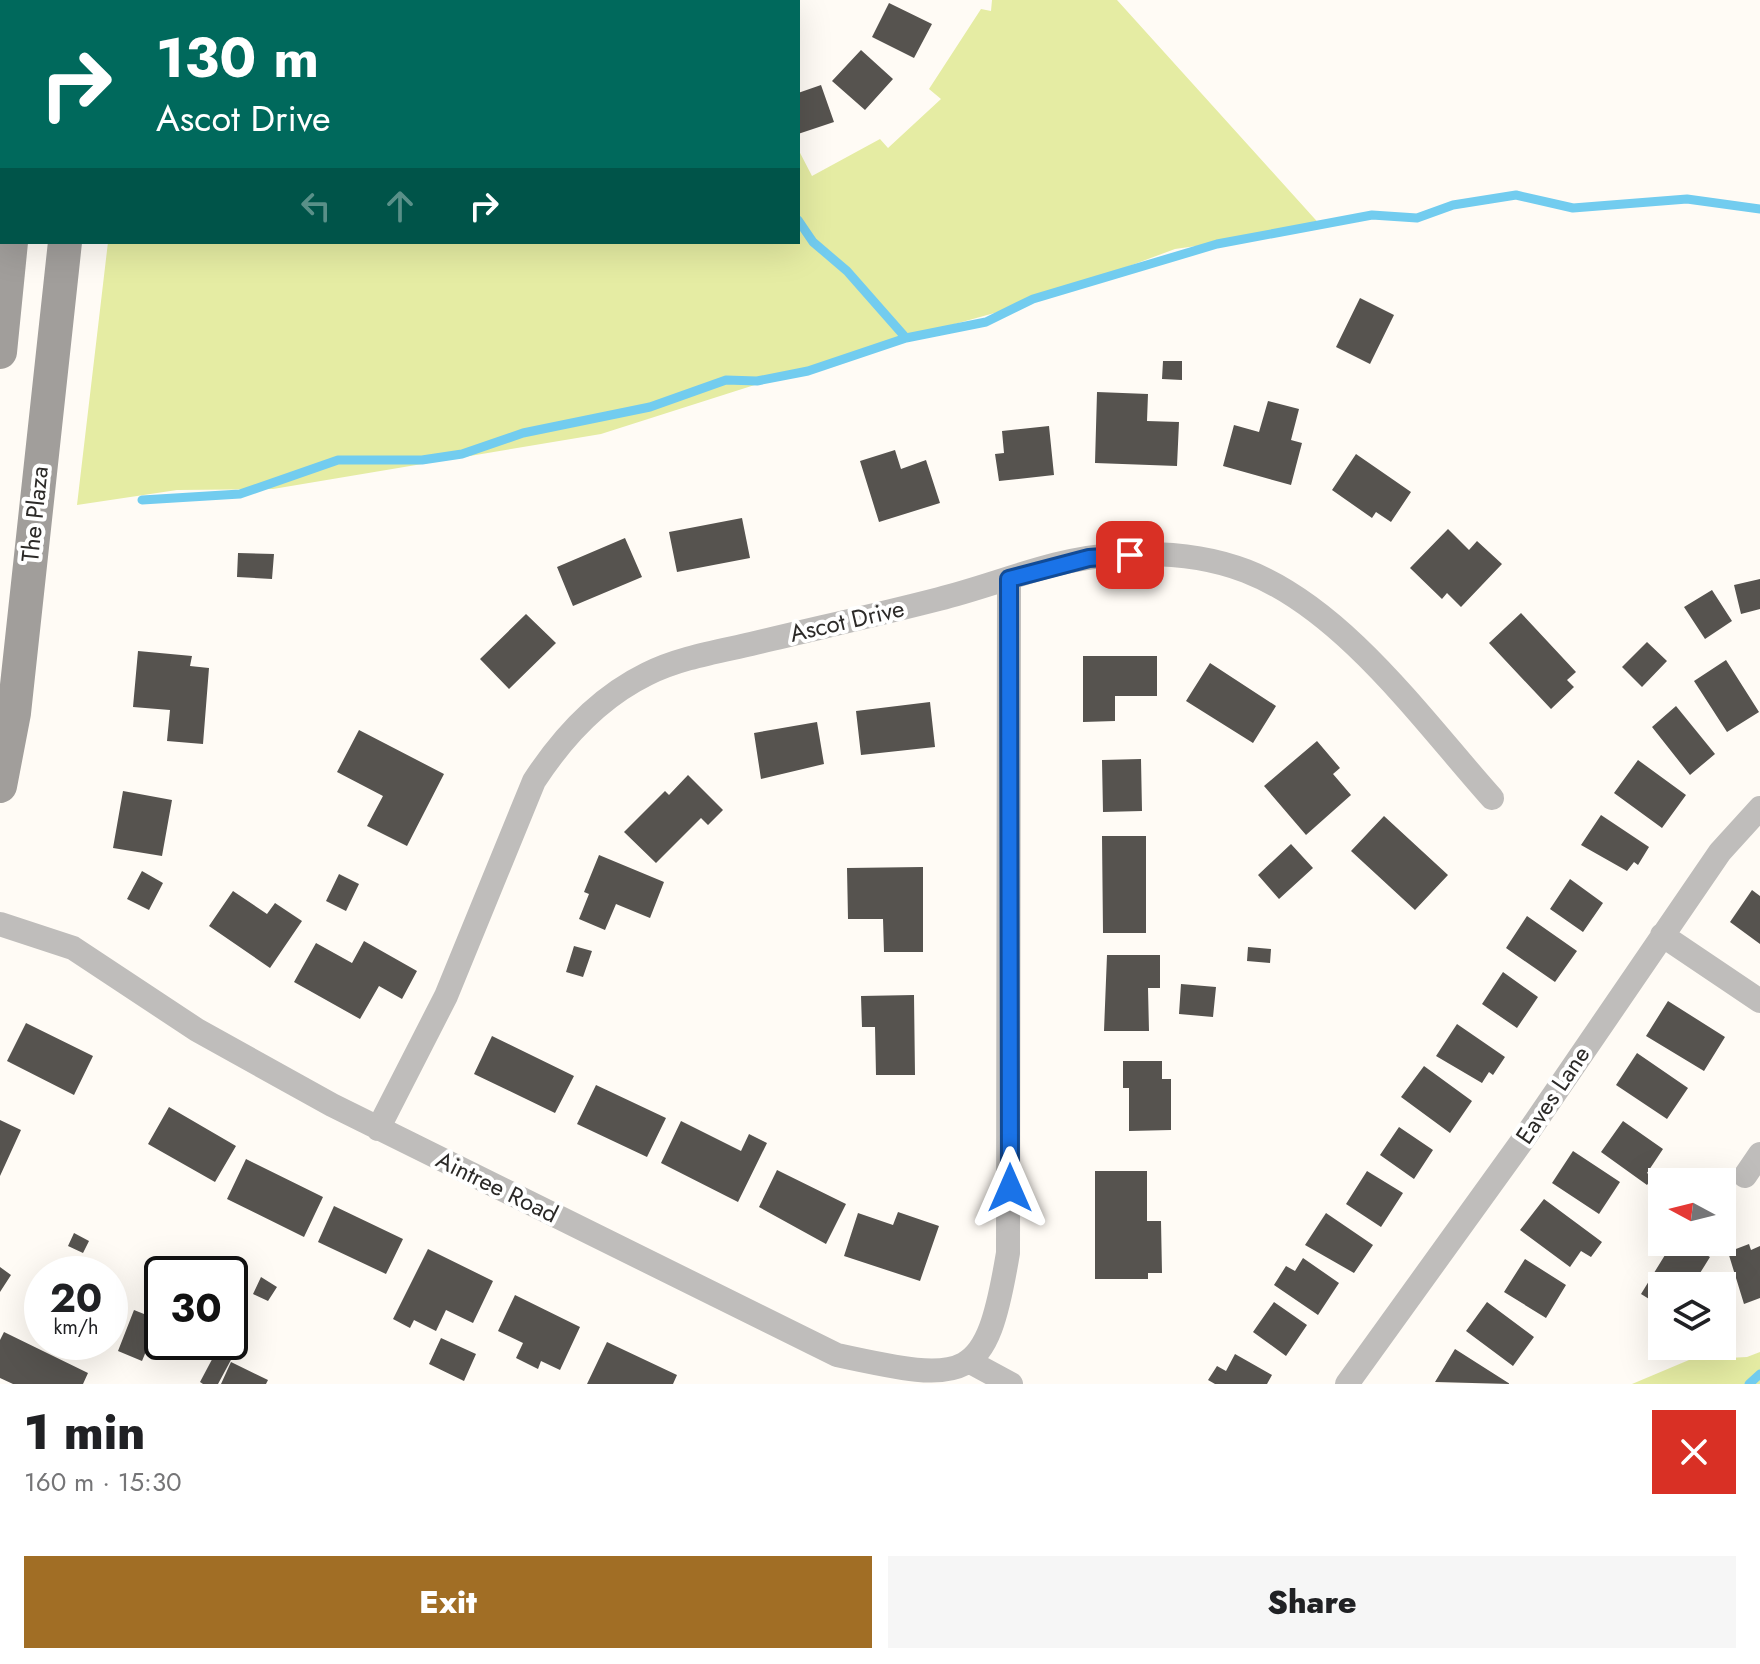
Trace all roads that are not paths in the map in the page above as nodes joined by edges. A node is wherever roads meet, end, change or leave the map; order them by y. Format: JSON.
{"nodes":[{"id":1,"x":11,"y":244,"type":"edge"},
{"id":2,"x":65,"y":244,"type":"edge"},
{"id":3,"x":0,"y":352,"type":"edge"},
{"id":4,"x":1009,"y":579,"type":"junction"},
{"id":5,"x":0,"y":786,"type":"edge"},
{"id":6,"x":1492,"y":798,"type":"dead end"},
{"id":7,"x":1760,"y":808,"type":"edge"},
{"id":8,"x":0,"y":924,"type":"edge"},
{"id":9,"x":1662,"y":935,"type":"junction"},
{"id":10,"x":1760,"y":1001,"type":"edge"},
{"id":11,"x":378,"y":1129,"type":"junction"},
{"id":12,"x":1760,"y":1154,"type":"edge"},
{"id":13,"x":1745,"y":1176,"type":"dead end"},
{"id":14,"x":974,"y":1364,"type":"junction"},
{"id":15,"x":1011,"y":1384,"type":"edge"},
{"id":16,"x":1347,"y":1384,"type":"edge"}],
"edges":[{"from":1,"to":3,"type":"main road"},
{"from":2,"to":5,"type":"main road","name":"The Plaza"},
{"from":4,"to":6,"type":"street","name":"Ascot Drive"},
{"from":4,"to":11,"type":"street","name":"Ascot Drive"},
{"from":4,"to":14,"type":"street"},
{"from":7,"to":9,"type":"street","name":"Eaves Lane"},
{"from":8,"to":11,"type":"street","name":"Aintree Road"},
{"from":9,"to":10,"type":"street"},
{"from":9,"to":16,"type":"street","name":"Eaves Lane"},
{"from":11,"to":14,"type":"street","name":"Aintree Road"},
{"from":12,"to":13,"type":"street"},
{"from":14,"to":15,"type":"street"}]}
